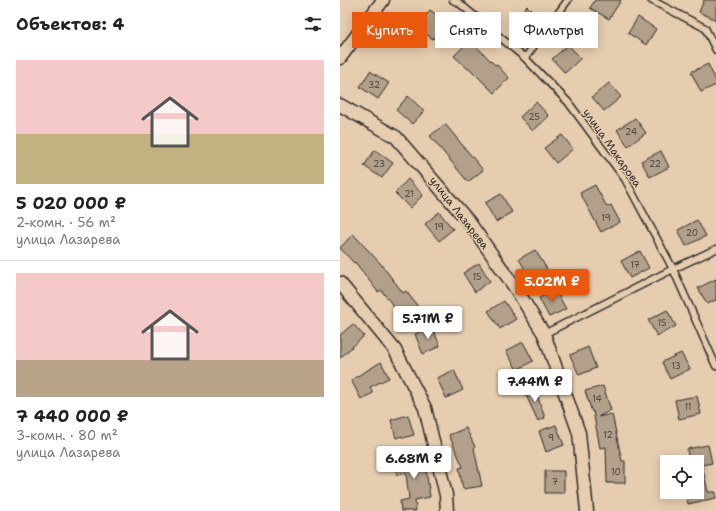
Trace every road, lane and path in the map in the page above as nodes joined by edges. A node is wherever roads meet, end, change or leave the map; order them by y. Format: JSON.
{"nodes":[{"id":1,"x":384,"y":0,"type":"edge"},
{"id":2,"x":453,"y":0,"type":"edge"},
{"id":3,"x":568,"y":0,"type":"edge"},
{"id":4,"x":651,"y":0,"type":"edge"},
{"id":5,"x":716,"y":50,"type":"edge"},
{"id":6,"x":340,"y":58,"type":"edge"},
{"id":7,"x":525,"y":58,"type":"junction"},
{"id":8,"x":340,"y":106,"type":"edge"},
{"id":9,"x":716,"y":249,"type":"edge"},
{"id":10,"x":673,"y":269,"type":"junction"},
{"id":11,"x":340,"y":283,"type":"edge"},
{"id":12,"x":544,"y":334,"type":"junction"},
{"id":13,"x":716,"y":366,"type":"edge"},
{"id":14,"x":447,"y":511,"type":"edge"},
{"id":15,"x":587,"y":511,"type":"edge"}],
"edges":[{"from":1,"to":6,"type":"street"},
{"from":2,"to":7,"type":"lane","name":"улица Макарова"},
{"from":3,"to":7,"type":"lane"},
{"from":4,"to":5,"type":"lane"},
{"from":7,"to":10,"type":"lane","name":"улица Макарова"},
{"from":8,"to":12,"type":"street","name":"улица Лазарева"},
{"from":9,"to":10,"type":"lane"},
{"from":10,"to":12,"type":"lane"},
{"from":10,"to":13,"type":"lane","name":"улица Макарова"},
{"from":11,"to":14,"type":"street"},
{"from":12,"to":15,"type":"street","name":"улица Лазарева"}]}
